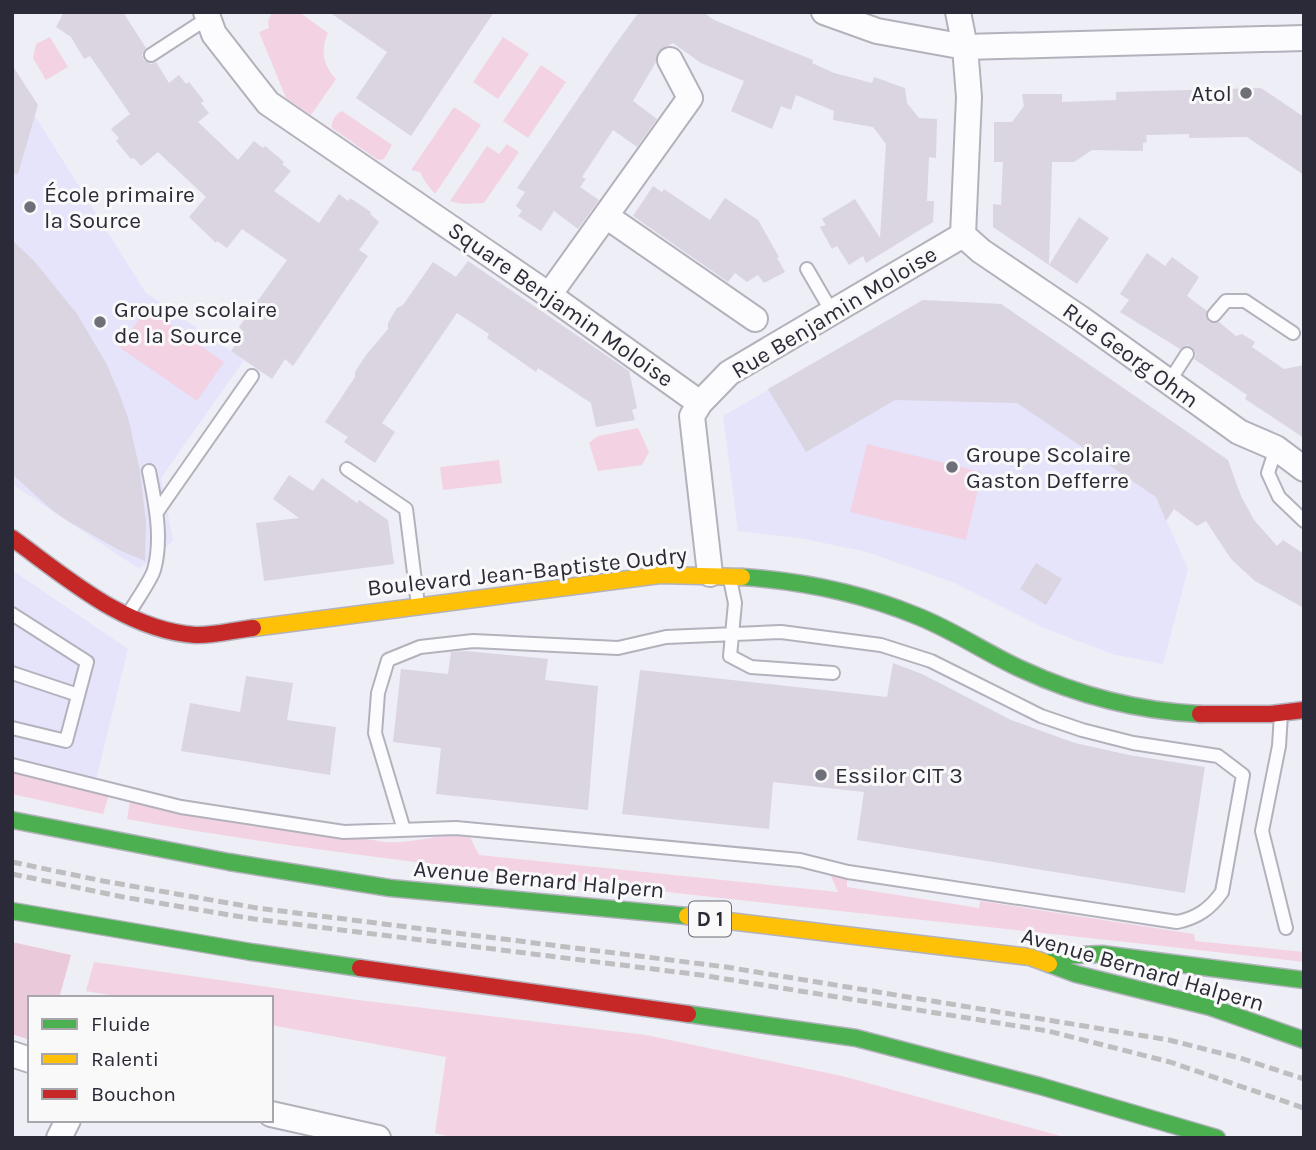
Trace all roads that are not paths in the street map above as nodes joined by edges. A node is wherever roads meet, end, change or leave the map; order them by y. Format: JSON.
{"nodes":[{"id":1,"x":824,"y":12,"type":"edge"},
{"id":2,"x":958,"y":12,"type":"edge"},
{"id":3,"x":209,"y":21,"type":"edge"},
{"id":4,"x":1304,"y":38,"type":"edge"},
{"id":5,"x":965,"y":47,"type":"junction"},
{"id":6,"x":151,"y":55,"type":"dead end"},
{"id":7,"x":670,"y":60,"type":"dead end"},
{"id":8,"x":606,"y":216,"type":"junction"},
{"id":9,"x":963,"y":235,"type":"junction"},
{"id":10,"x":807,"y":269,"type":"dead end"},
{"id":11,"x":549,"y":295,"type":"junction"},
{"id":12,"x":832,"y":312,"type":"junction"},
{"id":13,"x":1214,"y":316,"type":"dead end"},
{"id":14,"x":755,"y":320,"type":"dead end"},
{"id":15,"x":1293,"y":332,"type":"dead end"},
{"id":16,"x":1187,"y":354,"type":"dead end"},
{"id":17,"x":252,"y":376,"type":"dead end"},
{"id":18,"x":1168,"y":382,"type":"junction"},
{"id":19,"x":690,"y":396,"type":"dead end"},
{"id":20,"x":1276,"y":448,"type":"junction"},
{"id":21,"x":347,"y":469,"type":"dead end"},
{"id":22,"x":1304,"y":469,"type":"edge"},
{"id":23,"x":149,"y":471,"type":"dead end"},
{"id":24,"x":157,"y":512,"type":"junction"},
{"id":25,"x":1304,"y":521,"type":"edge"},
{"id":26,"x":12,"y":538,"type":"edge"},
{"id":27,"x":720,"y":574,"type":"junction"},
{"id":28,"x":418,"y":605,"type":"junction"},
{"id":29,"x":12,"y":614,"type":"edge"},
{"id":30,"x":127,"y":616,"type":"junction"},
{"id":31,"x":730,"y":634,"type":"junction"},
{"id":32,"x":12,"y":673,"type":"edge"},
{"id":33,"x":833,"y":673,"type":"dead end"},
{"id":34,"x":78,"y":695,"type":"junction"},
{"id":35,"x":1304,"y":709,"type":"edge"},
{"id":36,"x":1281,"y":714,"type":"junction"},
{"id":37,"x":12,"y":728,"type":"edge"},
{"id":38,"x":12,"y":765,"type":"edge"},
{"id":39,"x":12,"y":820,"type":"edge"},
{"id":40,"x":404,"y":830,"type":"junction"},
{"id":41,"x":12,"y":911,"type":"edge"},
{"id":42,"x":1286,"y":928,"type":"dead end"},
{"id":43,"x":1030,"y":957,"type":"junction"},
{"id":44,"x":1304,"y":979,"type":"edge"},
{"id":45,"x":1304,"y":1040,"type":"edge"},
{"id":46,"x":1040,"y":1086,"type":"junction"},
{"id":47,"x":273,"y":1114,"type":"edge"},
{"id":48,"x":67,"y":1122,"type":"edge"},
{"id":49,"x":1138,"y":1132,"type":"dead end"},
{"id":50,"x":60,"y":1138,"type":"edge"},
{"id":51,"x":378,"y":1138,"type":"edge"},
{"id":52,"x":1217,"y":1138,"type":"edge"}],
"edges":[{"from":1,"to":5,"type":"street"},
{"from":2,"to":5,"type":"street","name":"Rue Benjamin Moloise"},
{"from":3,"to":6,"type":"lane"},
{"from":3,"to":11,"type":"street","name":"Square Benjamin Moloise"},
{"from":4,"to":5,"type":"street"},
{"from":5,"to":9,"type":"street","name":"Rue Benjamin Moloise"},
{"from":7,"to":8,"type":"street"},
{"from":8,"to":11,"type":"street"},
{"from":8,"to":14,"type":"street"},
{"from":9,"to":12,"type":"street","name":"Rue Benjamin Moloise"},
{"from":9,"to":18,"type":"street","name":"Rue Georg Ohm"},
{"from":10,"to":12,"type":"lane"},
{"from":11,"to":19,"type":"street","name":"Square Benjamin Moloise"},
{"from":12,"to":27,"type":"street","name":"Rue Benjamin Moloise"},
{"from":13,"to":15,"type":"lane"},
{"from":16,"to":18,"type":"lane"},
{"from":17,"to":24,"type":"lane"},
{"from":18,"to":20,"type":"street","name":"Rue Georg Ohm"},
{"from":20,"to":22,"type":"street","name":"Rue Georg Ohm"},
{"from":20,"to":25,"type":"lane"},
{"from":21,"to":28,"type":"lane"},
{"from":23,"to":24,"type":"lane"},
{"from":24,"to":30,"type":"lane"},
{"from":26,"to":30,"type":"main road","name":"Boulevard Jean-Baptiste Oudry"},
{"from":27,"to":28,"type":"main road","name":"Boulevard Jean-Baptiste Oudry"},
{"from":27,"to":31,"type":"lane"},
{"from":27,"to":36,"type":"main road","name":"Boulevard Jean-Baptiste Oudry"},
{"from":28,"to":30,"type":"main road","name":"Boulevard Jean-Baptiste Oudry"},
{"from":29,"to":34,"type":"lane"},
{"from":31,"to":33,"type":"lane"},
{"from":31,"to":40,"type":"lane"},
{"from":31,"to":40,"type":"lane"},
{"from":32,"to":34,"type":"lane"},
{"from":34,"to":37,"type":"lane"},
{"from":35,"to":36,"type":"main road","name":"Boulevard Jean-Baptiste Oudry"},
{"from":36,"to":42,"type":"lane"},
{"from":38,"to":40,"type":"lane"},
{"from":39,"to":43,"type":"main road","name":"Avenue Bernard Halpern","number":"D 1"},
{"from":41,"to":46,"type":"main road"},
{"from":43,"to":44,"type":"main road"},
{"from":43,"to":45,"type":"main road","name":"Avenue Bernard Halpern","number":"D 1"},
{"from":46,"to":49,"type":"main road"},
{"from":46,"to":52,"type":"main road"},
{"from":47,"to":51,"type":"street"},
{"from":48,"to":50,"type":"street"}]}
